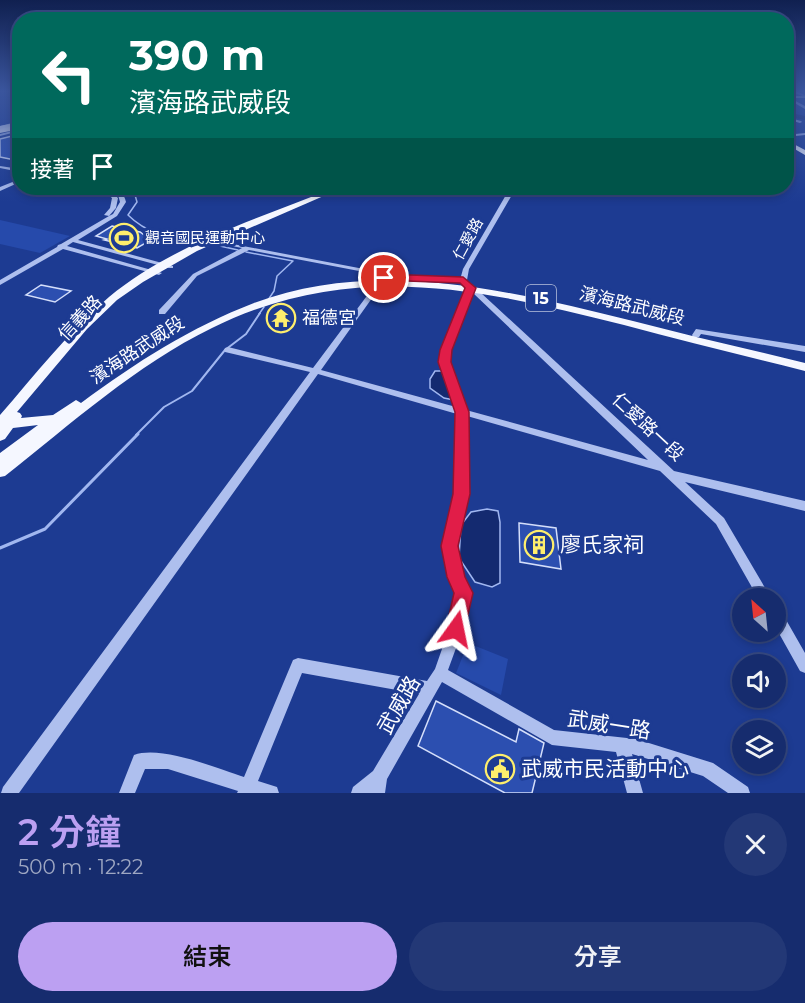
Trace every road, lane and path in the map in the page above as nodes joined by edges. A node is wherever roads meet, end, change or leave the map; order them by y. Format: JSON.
{"nodes":[{"id":1,"x":111,"y":195,"type":"edge"},
{"id":2,"x":120,"y":195,"type":"edge"},
{"id":3,"x":322,"y":195,"type":"edge"},
{"id":4,"x":509,"y":195,"type":"edge"},
{"id":5,"x":71,"y":240,"type":"junction"},
{"id":6,"x":211,"y":244,"type":"junction"},
{"id":7,"x":60,"y":246,"type":"junction"},
{"id":8,"x":248,"y":248,"type":"junction"},
{"id":9,"x":163,"y":269,"type":"junction"},
{"id":10,"x":0,"y":277,"type":"edge"},
{"id":11,"x":383,"y":280,"type":"junction"},
{"id":12,"x":0,"y":283,"type":"edge"},
{"id":13,"x":467,"y":284,"type":"junction"},
{"id":14,"x":483,"y":301,"type":"joint"},
{"id":15,"x":162,"y":312,"type":"dead end"},
{"id":16,"x":696,"y":335,"type":"junction"},
{"id":17,"x":805,"y":349,"type":"edge"},
{"id":18,"x":228,"y":350,"type":"dead end"},
{"id":19,"x":805,"y":361,"type":"edge"},
{"id":20,"x":805,"y":367,"type":"edge"},
{"id":21,"x":316,"y":371,"type":"junction"},
{"id":22,"x":462,"y":412,"type":"junction"},
{"id":23,"x":55,"y":419,"type":"junction"},
{"id":24,"x":5,"y":423,"type":"edge"},
{"id":25,"x":0,"y":436,"type":"edge"},
{"id":26,"x":0,"y":460,"type":"edge"},
{"id":27,"x":0,"y":472,"type":"edge"},
{"id":28,"x":669,"y":472,"type":"junction"},
{"id":29,"x":805,"y":506,"type":"edge"},
{"id":30,"x":759,"y":588,"type":"edge"},
{"id":31,"x":786,"y":633,"type":"edge"},
{"id":32,"x":805,"y":666,"type":"edge"},
{"id":33,"x":440,"y":673,"type":"junction"},
{"id":34,"x":430,"y":689,"type":"junction"},
{"id":35,"x":622,"y":745,"type":"junction"},
{"id":36,"x":378,"y":785,"type":"edge"},
{"id":37,"x":246,"y":789,"type":"edge"},
{"id":38,"x":9,"y":793,"type":"edge"},
{"id":39,"x":127,"y":793,"type":"edge"},
{"id":40,"x":272,"y":793,"type":"edge"},
{"id":41,"x":358,"y":793,"type":"edge"},
{"id":42,"x":635,"y":793,"type":"edge"},
{"id":43,"x":742,"y":793,"type":"edge"}],
"edges":[{"from":1,"to":5,"type":"street"},
{"from":2,"to":5,"type":"street"},
{"from":3,"to":6,"type":"main road","name":"信義路"},
{"from":4,"to":13,"type":"street","name":"仁愛路"},
{"from":5,"to":7,"type":"street"},
{"from":5,"to":9,"type":"street"},
{"from":6,"to":8,"type":"street"},
{"from":6,"to":9,"type":"main road","name":"信義路"},
{"from":7,"to":9,"type":"street"},
{"from":7,"to":10,"type":"street"},
{"from":7,"to":12,"type":"street"},
{"from":8,"to":11,"type":"street"},
{"from":8,"to":15,"type":"street"},
{"from":9,"to":24,"type":"main road","name":"信義路"},
{"from":11,"to":13,"type":"main road","name":"濱海路武威段","number":"15"},
{"from":11,"to":21,"type":"street"},
{"from":11,"to":23,"type":"main road","name":"濱海路武威段","number":"15"},
{"from":11,"to":27,"type":"main road","name":"濱海路武威段","number":"15"},
{"from":13,"to":14,"type":"street","name":"仁愛路"},
{"from":13,"to":16,"type":"main road","name":"濱海路武威段","number":"15"},
{"from":13,"to":20,"type":"main road","name":"濱海路武威段","number":"15"},
{"from":13,"to":22,"type":"street","name":"武威路"},
{"from":14,"to":28,"type":"street","name":"仁愛路一段"},
{"from":16,"to":17,"type":"street"},
{"from":16,"to":19,"type":"main road","name":"濱海路武威段","number":"15"},
{"from":18,"to":21,"type":"street"},
{"from":21,"to":22,"type":"street"},
{"from":21,"to":38,"type":"street"},
{"from":22,"to":28,"type":"street"},
{"from":22,"to":33,"type":"street","name":"武威路"},
{"from":23,"to":24,"type":"main road"},
{"from":23,"to":26,"type":"main road","name":"濱海路武威段","number":"15"},
{"from":24,"to":25,"type":"main road","name":"信義路"},
{"from":28,"to":29,"type":"street"},
{"from":28,"to":30,"type":"street","name":"仁愛路一段"},
{"from":31,"to":32,"type":"street"},
{"from":33,"to":34,"type":"street","name":"武威路"},
{"from":33,"to":35,"type":"street","name":"武威一路"},
{"from":34,"to":36,"type":"street","name":"武威路"},
{"from":34,"to":37,"type":"street"},
{"from":35,"to":42,"type":"street"},
{"from":35,"to":43,"type":"street","name":"武威一路"},
{"from":36,"to":41,"type":"street"},
{"from":37,"to":39,"type":"street"},
{"from":37,"to":40,"type":"street"}]}
